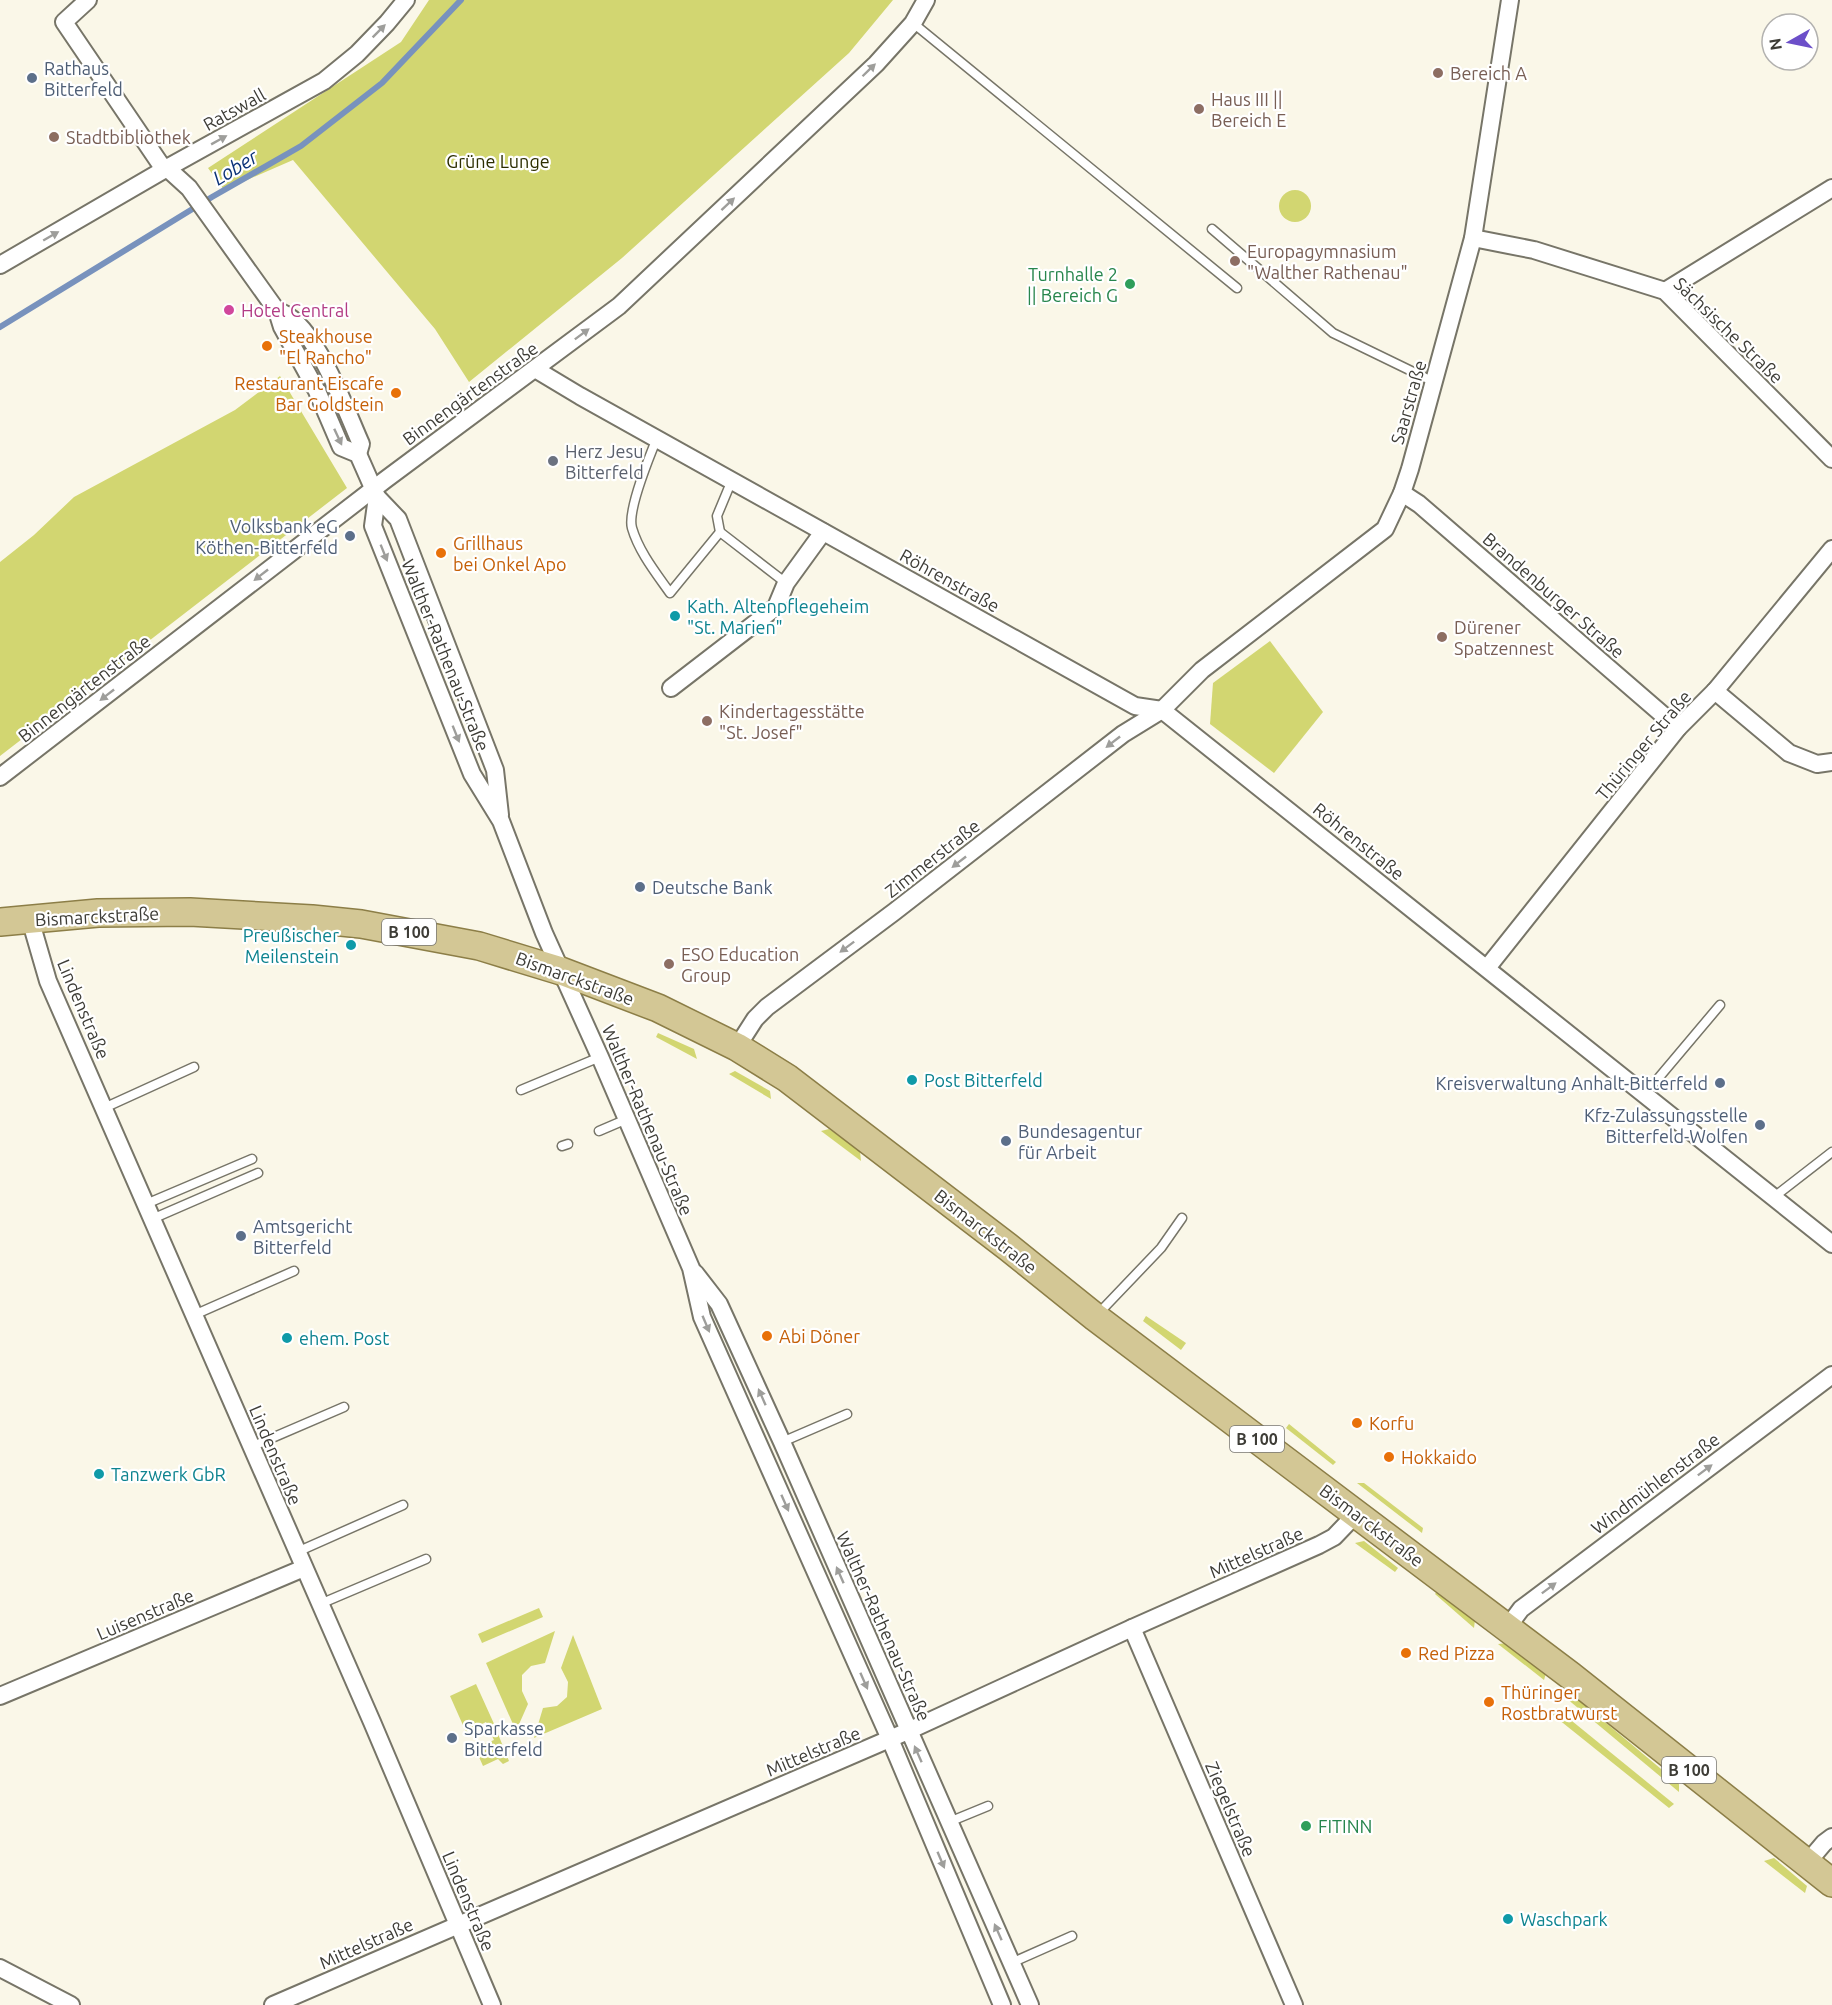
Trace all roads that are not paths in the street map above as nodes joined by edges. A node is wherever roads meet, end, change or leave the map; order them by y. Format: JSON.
{"nodes":[{"id":1,"x":88,"y":0,"type":"edge"},
{"id":2,"x":406,"y":0,"type":"edge"},
{"id":3,"x":926,"y":0,"type":"edge"},
{"id":4,"x":1510,"y":0,"type":"edge"},
{"id":5,"x":914,"y":23,"type":"junction"},
{"id":6,"x":167,"y":168,"type":"junction"},
{"id":7,"x":1832,"y":188,"type":"edge"},
{"id":8,"x":1212,"y":229,"type":"dead end"},
{"id":9,"x":1473,"y":238,"type":"junction"},
{"id":10,"x":0,"y":265,"type":"edge"},
{"id":11,"x":1237,"y":288,"type":"dead end"},
{"id":12,"x":1665,"y":291,"type":"junction"},
{"id":13,"x":535,"y":369,"type":"junction"},
{"id":14,"x":1434,"y":382,"type":"junction"},
{"id":15,"x":657,"y":438,"type":"junction"},
{"id":16,"x":1832,"y":459,"type":"edge"},
{"id":17,"x":732,"y":480,"type":"junction"},
{"id":18,"x":376,"y":493,"type":"junction"},
{"id":19,"x":1402,"y":493,"type":"junction"},
{"id":20,"x":720,"y":532,"type":"junction"},
{"id":21,"x":823,"y":532,"type":"junction"},
{"id":22,"x":1832,"y":549,"type":"edge"},
{"id":23,"x":786,"y":583,"type":"junction"},
{"id":24,"x":671,"y":688,"type":"dead end"},
{"id":25,"x":1714,"y":691,"type":"junction"},
{"id":26,"x":1162,"y":710,"type":"junction"},
{"id":27,"x":1678,"y":728,"type":"junction"},
{"id":28,"x":1832,"y":762,"type":"edge"},
{"id":29,"x":0,"y":777,"type":"edge"},
{"id":30,"x":501,"y":821,"type":"junction"},
{"id":31,"x":30,"y":919,"type":"junction"},
{"id":32,"x":0,"y":922,"type":"edge"},
{"id":33,"x":1487,"y":968,"type":"junction"},
{"id":34,"x":561,"y":971,"type":"junction"},
{"id":35,"x":1720,"y":1005,"type":"dead end"},
{"id":36,"x":737,"y":1047,"type":"junction"},
{"id":37,"x":600,"y":1057,"type":"junction"},
{"id":38,"x":194,"y":1068,"type":"dead end"},
{"id":39,"x":521,"y":1090,"type":"dead end"},
{"id":40,"x":1645,"y":1094,"type":"junction"},
{"id":41,"x":104,"y":1108,"type":"junction"},
{"id":42,"x":627,"y":1119,"type":"junction"},
{"id":43,"x":599,"y":1131,"type":"dead end"},
{"id":44,"x":1832,"y":1152,"type":"edge"},
{"id":45,"x":252,"y":1159,"type":"dead end"},
{"id":46,"x":258,"y":1173,"type":"dead end"},
{"id":47,"x":1774,"y":1197,"type":"junction"},
{"id":48,"x":149,"y":1211,"type":"junction"},
{"id":49,"x":1182,"y":1218,"type":"dead end"},
{"id":50,"x":1832,"y":1244,"type":"edge"},
{"id":51,"x":692,"y":1268,"type":"junction"},
{"id":52,"x":294,"y":1271,"type":"dead end"},
{"id":53,"x":194,"y":1315,"type":"junction"},
{"id":54,"x":1095,"y":1317,"type":"junction"},
{"id":55,"x":1832,"y":1375,"type":"edge"},
{"id":56,"x":344,"y":1407,"type":"dead end"},
{"id":57,"x":847,"y":1414,"type":"dead end"},
{"id":58,"x":782,"y":1442,"type":"junction"},
{"id":59,"x":251,"y":1447,"type":"junction"},
{"id":60,"x":403,"y":1505,"type":"dead end"},
{"id":61,"x":1357,"y":1513,"type":"junction"},
{"id":62,"x":297,"y":1552,"type":"junction"},
{"id":63,"x":426,"y":1559,"type":"dead end"},
{"id":64,"x":304,"y":1568,"type":"junction"},
{"id":65,"x":320,"y":1604,"type":"junction"},
{"id":66,"x":1132,"y":1628,"type":"junction"},
{"id":67,"x":1507,"y":1628,"type":"junction"},
{"id":68,"x":0,"y":1696,"type":"edge"},
{"id":69,"x":908,"y":1731,"type":"junction"},
{"id":70,"x":890,"y":1739,"type":"junction"},
{"id":71,"x":988,"y":1806,"type":"dead end"},
{"id":72,"x":949,"y":1822,"type":"junction"},
{"id":73,"x":1832,"y":1837,"type":"edge"},
{"id":74,"x":1808,"y":1863,"type":"junction"},
{"id":75,"x":1832,"y":1883,"type":"edge"},
{"id":76,"x":457,"y":1924,"type":"junction"},
{"id":77,"x":1072,"y":1936,"type":"dead end"},
{"id":78,"x":1011,"y":1963,"type":"junction"},
{"id":79,"x":0,"y":1968,"type":"edge"},
{"id":80,"x":71,"y":2005,"type":"edge"},
{"id":81,"x":273,"y":2005,"type":"edge"},
{"id":82,"x":492,"y":2005,"type":"edge"},
{"id":83,"x":1002,"y":2005,"type":"edge"},
{"id":84,"x":1030,"y":2005,"type":"edge"},
{"id":85,"x":1294,"y":2005,"type":"edge"}],
"edges":[{"from":1,"to":6,"type":"street","name":"Walther-Rathenau-Straße"},
{"from":6,"to":2,"type":"street","name":"Ratswall","one_way":true},
{"from":3,"to":5,"type":"street","name":"Binnengärtenstraße"},
{"from":4,"to":9,"type":"street","name":"Saarstraße"},
{"from":5,"to":11,"type":"lane"},
{"from":13,"to":5,"type":"street","name":"Binnengärtenstraße","one_way":true},
{"from":10,"to":6,"type":"street","name":"Ratswall","one_way":true},
{"from":6,"to":18,"type":"street","name":"Walther-Rathenau-Straße"},
{"from":7,"to":12,"type":"street"},
{"from":8,"to":14,"type":"lane"},
{"from":9,"to":12,"type":"street","name":"Sächsische Straße"},
{"from":9,"to":14,"type":"street","name":"Saarstraße"},
{"from":12,"to":16,"type":"street","name":"Sächsische Straße"},
{"from":13,"to":15,"type":"street","name":"Röhrenstraße"},
{"from":13,"to":18,"type":"street","name":"Binnengärtenstraße"},
{"from":14,"to":19,"type":"street","name":"Saarstraße"},
{"from":15,"to":17,"type":"street","name":"Röhrenstraße"},
{"from":15,"to":20,"type":"lane"},
{"from":17,"to":20,"type":"lane"},
{"from":17,"to":21,"type":"street","name":"Röhrenstraße"},
{"from":18,"to":29,"type":"street","name":"Binnengärtenstraße","one_way":true},
{"from":18,"to":30,"type":"street","name":"Walther-Rathenau-Straße"},
{"from":18,"to":30,"type":"street","name":"Walther-Rathenau-Straße","one_way":true},
{"from":19,"to":26,"type":"street","name":"Saarstraße"},
{"from":19,"to":27,"type":"street","name":"Brandenburger Straße"},
{"from":20,"to":23,"type":"lane"},
{"from":21,"to":23,"type":"street"},
{"from":21,"to":26,"type":"street","name":"Röhrenstraße"},
{"from":22,"to":25,"type":"street","name":"Thüringer Straße"},
{"from":23,"to":24,"type":"street"},
{"from":25,"to":27,"type":"street","name":"Thüringer Straße"},
{"from":25,"to":28,"type":"street"},
{"from":26,"to":33,"type":"street","name":"Röhrenstraße"},
{"from":26,"to":36,"type":"street","name":"Zimmerstraße","one_way":true},
{"from":27,"to":33,"type":"street","name":"Thüringer Straße"},
{"from":30,"to":34,"type":"street","name":"Walther-Rathenau-Straße"},
{"from":31,"to":32,"type":"main road","name":"Bismarckstraße","number":"B 100"},
{"from":31,"to":34,"type":"main road","name":"Bismarckstraße","number":"B 100"},
{"from":31,"to":41,"type":"street","name":"Lindenstraße"},
{"from":33,"to":40,"type":"street","name":"Röhrenstraße"},
{"from":34,"to":36,"type":"main road","name":"Bismarckstraße","number":"B 100"},
{"from":34,"to":37,"type":"street","name":"Walther-Rathenau-Straße"},
{"from":35,"to":40,"type":"lane"},
{"from":36,"to":54,"type":"main road","name":"Bismarckstraße","number":"B 100"},
{"from":37,"to":39,"type":"lane"},
{"from":37,"to":42,"type":"street","name":"Walther-Rathenau-Straße"},
{"from":38,"to":41,"type":"lane"},
{"from":40,"to":47,"type":"street","name":"Röhrenstraße"},
{"from":41,"to":48,"type":"street","name":"Lindenstraße"},
{"from":42,"to":43,"type":"lane"},
{"from":42,"to":51,"type":"street","name":"Walther-Rathenau-Straße"},
{"from":44,"to":47,"type":"lane"},
{"from":45,"to":48,"type":"lane"},
{"from":46,"to":48,"type":"lane"},
{"from":47,"to":50,"type":"street","name":"Röhrenstraße"},
{"from":48,"to":53,"type":"street","name":"Lindenstraße"},
{"from":49,"to":54,"type":"lane"},
{"from":58,"to":51,"type":"street","name":"Walther-Rathenau-Straße","one_way":true},
{"from":51,"to":70,"type":"street","name":"Walther-Rathenau-Straße","one_way":true},
{"from":52,"to":53,"type":"lane"},
{"from":53,"to":59,"type":"street","name":"Lindenstraße"},
{"from":54,"to":61,"type":"main road","name":"Bismarckstraße","number":"B 100"},
{"from":67,"to":55,"type":"street","name":"Windmühlenstraße","one_way":true},
{"from":56,"to":59,"type":"lane"},
{"from":57,"to":58,"type":"lane"},
{"from":69,"to":58,"type":"street","name":"Walther-Rathenau-Straße","one_way":true},
{"from":59,"to":62,"type":"street","name":"Lindenstraße"},
{"from":60,"to":62,"type":"lane"},
{"from":61,"to":66,"type":"street","name":"Mittelstraße"},
{"from":61,"to":67,"type":"main road","name":"Bismarckstraße","number":"B 100"},
{"from":62,"to":64,"type":"street","name":"Lindenstraße"},
{"from":63,"to":65,"type":"lane"},
{"from":64,"to":65,"type":"street","name":"Lindenstraße"},
{"from":64,"to":68,"type":"street","name":"Luisenstraße"},
{"from":65,"to":76,"type":"street","name":"Lindenstraße"},
{"from":66,"to":69,"type":"street","name":"Mittelstraße"},
{"from":66,"to":85,"type":"street","name":"Ziegelstraße"},
{"from":67,"to":74,"type":"main road","name":"Bismarckstraße","number":"B 100"},
{"from":69,"to":70,"type":"street","name":"Mittelstraße"},
{"from":72,"to":69,"type":"street","name":"Walther-Rathenau-Straße","one_way":true},
{"from":70,"to":76,"type":"street","name":"Mittelstraße"},
{"from":70,"to":83,"type":"street","name":"Walther-Rathenau-Straße","one_way":true},
{"from":71,"to":72,"type":"lane"},
{"from":78,"to":72,"type":"street","name":"Walther-Rathenau-Straße","one_way":true},
{"from":73,"to":74,"type":"street"},
{"from":74,"to":75,"type":"main road","name":"Bismarckstraße","number":"B 100"},
{"from":76,"to":81,"type":"street","name":"Mittelstraße"},
{"from":76,"to":82,"type":"street","name":"Lindenstraße"},
{"from":77,"to":78,"type":"lane"},
{"from":78,"to":84,"type":"street","name":"Walther-Rathenau-Straße"},
{"from":79,"to":80,"type":"street"}]}
